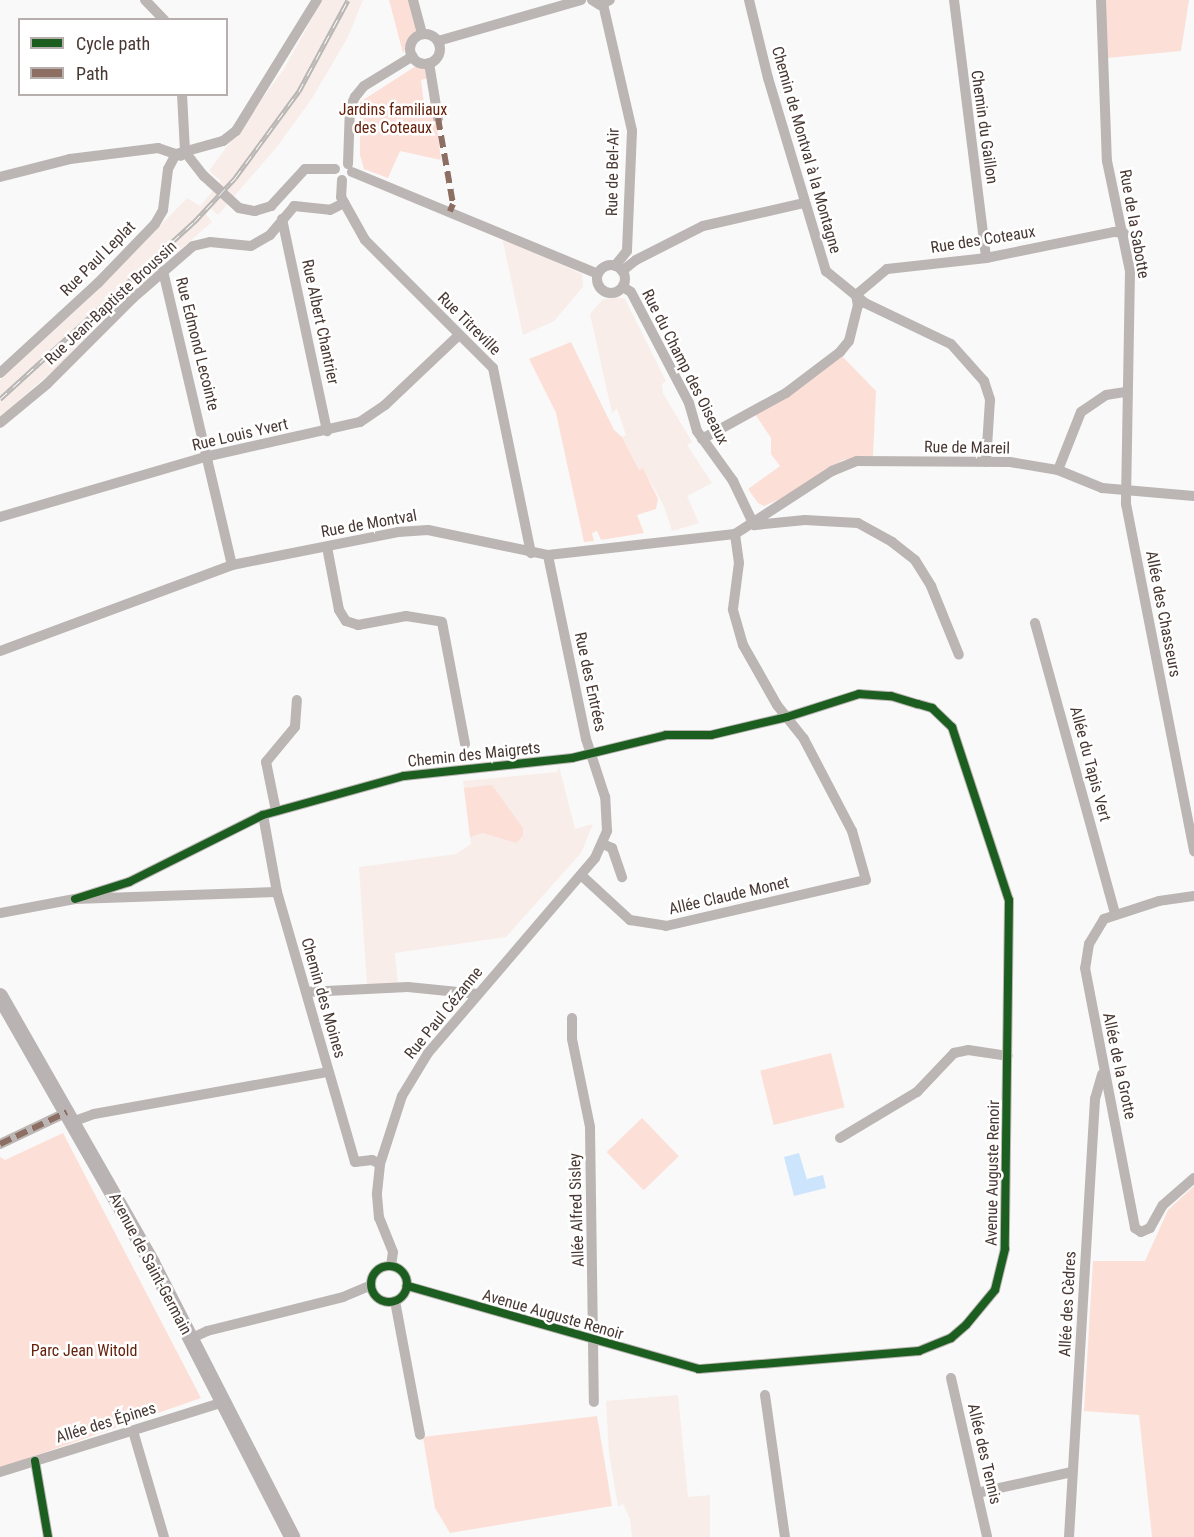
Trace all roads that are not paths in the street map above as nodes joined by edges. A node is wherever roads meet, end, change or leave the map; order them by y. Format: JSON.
{"nodes":[{"id":1,"x":145,"y":0,"type":"edge"},
{"id":2,"x":317,"y":0,"type":"edge"},
{"id":3,"x":413,"y":0,"type":"edge"},
{"id":4,"x":581,"y":0,"type":"edge"},
{"id":5,"x":591,"y":0,"type":"edge"},
{"id":6,"x":749,"y":0,"type":"edge"},
{"id":7,"x":954,"y":0,"type":"edge"},
{"id":8,"x":1101,"y":0,"type":"edge"},
{"id":9,"x":607,"y":2,"type":"edge"},
{"id":10,"x":162,"y":18,"type":"edge"},
{"id":11,"x":422,"y":34,"type":"junction"},
{"id":12,"x":438,"y":41,"type":"junction"},
{"id":13,"x":413,"y":56,"type":"junction"},
{"id":14,"x":429,"y":63,"type":"junction"},
{"id":15,"x":182,"y":96,"type":"edge"},
{"id":16,"x":438,"y":118,"type":"dead end"},
{"id":17,"x":184,"y":155,"type":"junction"},
{"id":18,"x":350,"y":168,"type":"junction"},
{"id":19,"x":335,"y":170,"type":"junction"},
{"id":20,"x":0,"y":177,"type":"edge"},
{"id":21,"x":342,"y":180,"type":"junction"},
{"id":22,"x":344,"y":203,"type":"junction"},
{"id":23,"x":804,"y":203,"type":"junction"},
{"id":24,"x":282,"y":219,"type":"junction"},
{"id":25,"x":1124,"y":233,"type":"junction"},
{"id":26,"x":986,"y":258,"type":"junction"},
{"id":27,"x":618,"y":269,"type":"junction"},
{"id":28,"x":163,"y":271,"type":"junction"},
{"id":29,"x":598,"y":274,"type":"junction"},
{"id":30,"x":623,"y":287,"type":"junction"},
{"id":31,"x":856,"y":295,"type":"junction"},
{"id":32,"x":459,"y":335,"type":"junction"},
{"id":33,"x":0,"y":373,"type":"edge"},
{"id":34,"x":1126,"y":392,"type":"junction"},
{"id":35,"x":0,"y":423,"type":"edge"},
{"id":36,"x":327,"y":431,"type":"junction"},
{"id":37,"x":702,"y":439,"type":"junction"},
{"id":38,"x":209,"y":456,"type":"junction"},
{"id":39,"x":986,"y":462,"type":"junction"},
{"id":40,"x":1058,"y":470,"type":"junction"},
{"id":41,"x":1125,"y":489,"type":"junction"},
{"id":42,"x":1194,"y":496,"type":"edge"},
{"id":43,"x":0,"y":517,"type":"edge"},
{"id":44,"x":754,"y":525,"type":"junction"},
{"id":45,"x":735,"y":534,"type":"junction"},
{"id":46,"x":327,"y":547,"type":"junction"},
{"id":47,"x":531,"y":553,"type":"junction"},
{"id":48,"x":548,"y":555,"type":"junction"},
{"id":49,"x":232,"y":565,"type":"junction"},
{"id":50,"x":1035,"y":623,"type":"dead end"},
{"id":51,"x":0,"y":651,"type":"edge"},
{"id":52,"x":959,"y":655,"type":"dead end"},
{"id":53,"x":297,"y":700,"type":"dead end"},
{"id":54,"x":787,"y":717,"type":"junction"},
{"id":55,"x":465,"y":744,"type":"dead end"},
{"id":56,"x":591,"y":754,"type":"junction"},
{"id":57,"x":276,"y":811,"type":"junction"},
{"id":58,"x":263,"y":815,"type":"junction"},
{"id":59,"x":603,"y":844,"type":"junction"},
{"id":60,"x":1194,"y":851,"type":"edge"},
{"id":61,"x":581,"y":875,"type":"junction"},
{"id":62,"x":622,"y":877,"type":"dead end"},
{"id":63,"x":277,"y":892,"type":"junction"},
{"id":64,"x":1194,"y":896,"type":"edge"},
{"id":65,"x":75,"y":899,"type":"junction"},
{"id":66,"x":0,"y":913,"type":"edge"},
{"id":67,"x":1115,"y":913,"type":"junction"},
{"id":68,"x":306,"y":992,"type":"junction"},
{"id":69,"x":478,"y":994,"type":"junction"},
{"id":70,"x":0,"y":996,"type":"edge"},
{"id":71,"x":572,"y":1018,"type":"dead end"},
{"id":72,"x":1008,"y":1056,"type":"junction"},
{"id":73,"x":328,"y":1072,"type":"junction"},
{"id":74,"x":1102,"y":1074,"type":"junction"},
{"id":75,"x":69,"y":1117,"type":"junction"},
{"id":76,"x":840,"y":1138,"type":"dead end"},
{"id":77,"x":0,"y":1144,"type":"edge"},
{"id":78,"x":380,"y":1164,"type":"junction"},
{"id":79,"x":1194,"y":1178,"type":"edge"},
{"id":80,"x":392,"y":1266,"type":"junction"},
{"id":81,"x":371,"y":1286,"type":"junction"},
{"id":82,"x":407,"y":1286,"type":"junction"},
{"id":83,"x":395,"y":1301,"type":"junction"},
{"id":84,"x":190,"y":1339,"type":"junction"},
{"id":85,"x":595,"y":1342,"type":"junction"},
{"id":86,"x":951,"y":1378,"type":"dead end"},
{"id":87,"x":765,"y":1395,"type":"dead end"},
{"id":88,"x":594,"y":1402,"type":"dead end"},
{"id":89,"x":220,"y":1403,"type":"junction"},
{"id":90,"x":133,"y":1431,"type":"junction"},
{"id":91,"x":420,"y":1435,"type":"dead end"},
{"id":92,"x":35,"y":1461,"type":"junction"},
{"id":93,"x":0,"y":1472,"type":"edge"},
{"id":94,"x":1072,"y":1472,"type":"junction"},
{"id":95,"x":977,"y":1493,"type":"junction"},
{"id":96,"x":48,"y":1532,"type":"edge"},
{"id":97,"x":36,"y":1537,"type":"edge"},
{"id":98,"x":164,"y":1537,"type":"edge"},
{"id":99,"x":292,"y":1537,"type":"edge"},
{"id":100,"x":785,"y":1537,"type":"edge"},
{"id":101,"x":987,"y":1537,"type":"edge"},
{"id":102,"x":1069,"y":1537,"type":"edge"}],
"edges":[{"from":1,"to":10,"type":"street"},
{"from":2,"to":17,"type":"street"},
{"from":3,"to":11,"type":"street"},
{"from":4,"to":12,"type":"street"},
{"from":5,"to":9,"type":"street"},
{"from":6,"to":23,"type":"street","name":"Chemin de Montval à la Montagne"},
{"from":7,"to":26,"type":"street","name":"Chemin du Gaillon"},
{"from":8,"to":25,"type":"street","name":"Rue de la Sabotte"},
{"from":9,"to":27,"type":"street","name":"Rue de Bel-Air"},
{"from":11,"to":12,"type":"street"},
{"from":11,"to":13,"type":"street"},
{"from":12,"to":14,"type":"street"},
{"from":13,"to":14,"type":"street"},
{"from":13,"to":18,"type":"street"},
{"from":14,"to":16,"type":"street"},
{"from":15,"to":17,"type":"street"},
{"from":17,"to":19,"type":"street"},
{"from":17,"to":20,"type":"street"},
{"from":17,"to":33,"type":"street","name":"Rue Paul Leplat"},
{"from":18,"to":19,"type":"street"},
{"from":18,"to":21,"type":"street"},
{"from":18,"to":29,"type":"street"},
{"from":19,"to":21,"type":"street"},
{"from":21,"to":22,"type":"street","name":"Rue Titreville"},
{"from":22,"to":24,"type":"street","name":"Rue Jean-Baptiste Broussin"},
{"from":22,"to":32,"type":"street","name":"Rue Titreville"},
{"from":23,"to":27,"type":"street"},
{"from":23,"to":31,"type":"street","name":"Chemin de Montval à la Montagne"},
{"from":24,"to":28,"type":"street","name":"Rue Jean-Baptiste Broussin"},
{"from":24,"to":36,"type":"street","name":"Rue Albert Chantrier"},
{"from":25,"to":26,"type":"street","name":"Rue des Coteaux"},
{"from":25,"to":34,"type":"street","name":"Rue de la Sabotte"},
{"from":26,"to":31,"type":"street","name":"Rue des Coteaux"},
{"from":27,"to":29,"type":"street"},
{"from":27,"to":30,"type":"street"},
{"from":28,"to":35,"type":"street","name":"Rue Jean-Baptiste Broussin"},
{"from":28,"to":38,"type":"street","name":"Rue Edmond Lecointe"},
{"from":29,"to":30,"type":"street"},
{"from":30,"to":37,"type":"street","name":"Rue du Champ des Oiseaux"},
{"from":31,"to":37,"type":"street"},
{"from":31,"to":39,"type":"street","name":"Chemin de Montval à la Montagne"},
{"from":32,"to":36,"type":"street","name":"Rue Louis Yvert"},
{"from":32,"to":47,"type":"street","name":"Rue Titreville"},
{"from":34,"to":40,"type":"street"},
{"from":34,"to":41,"type":"street","name":"Rue de la Sabotte"},
{"from":36,"to":38,"type":"street","name":"Rue Louis Yvert"},
{"from":37,"to":44,"type":"street","name":"Rue du Champ des Oiseaux"},
{"from":38,"to":43,"type":"street","name":"Rue Louis Yvert"},
{"from":38,"to":49,"type":"street","name":"Rue Edmond Lecointe"},
{"from":39,"to":40,"type":"street","name":"Rue de Mareil"},
{"from":39,"to":44,"type":"street","name":"Rue de Mareil"},
{"from":40,"to":41,"type":"street","name":"Rue de Mareil"},
{"from":41,"to":42,"type":"street","name":"Rue de Mareil"},
{"from":41,"to":60,"type":"street","name":"Allée des Chasseurs"},
{"from":44,"to":45,"type":"street","name":"Rue de Montval"},
{"from":44,"to":52,"type":"street"},
{"from":45,"to":48,"type":"street","name":"Rue de Montval"},
{"from":45,"to":54,"type":"street"},
{"from":46,"to":47,"type":"street","name":"Rue de Montval"},
{"from":46,"to":49,"type":"street","name":"Rue de Montval"},
{"from":46,"to":55,"type":"street"},
{"from":47,"to":48,"type":"street","name":"Rue de Montval"},
{"from":48,"to":56,"type":"street","name":"Rue des Entrées"},
{"from":49,"to":51,"type":"street","name":"Rue de Montval"},
{"from":50,"to":67,"type":"street","name":"Allée du Tapis Vert"},
{"from":53,"to":57,"type":"street"},
{"from":54,"to":56,"type":"street","name":"Chemin des Maigrets"},
{"from":54,"to":61,"type":"street","name":"Allée Claude Monet"},
{"from":54,"to":72,"type":"street","name":"Avenue Auguste Renoir"},
{"from":56,"to":57,"type":"street","name":"Chemin des Maigrets"},
{"from":56,"to":59,"type":"street","name":"Rue des Entrées"},
{"from":57,"to":58,"type":"street","name":"Chemin des Maigrets"},
{"from":58,"to":63,"type":"street","name":"Chemin des Moines"},
{"from":58,"to":65,"type":"street","name":"Chemin des Maigrets"},
{"from":59,"to":61,"type":"street","name":"Rue Paul Cézanne"},
{"from":59,"to":62,"type":"street"},
{"from":61,"to":69,"type":"street","name":"Rue Paul Cézanne"},
{"from":63,"to":65,"type":"street"},
{"from":63,"to":68,"type":"street","name":"Chemin des Moines"},
{"from":64,"to":67,"type":"street"},
{"from":65,"to":66,"type":"street"},
{"from":67,"to":74,"type":"street","name":"Allée de la Grotte"},
{"from":68,"to":69,"type":"street"},
{"from":68,"to":73,"type":"street","name":"Chemin des Moines"},
{"from":69,"to":78,"type":"street","name":"Rue Paul Cézanne"},
{"from":70,"to":75,"type":"main road","name":"Avenue de Saint-Germain"},
{"from":71,"to":85,"type":"street","name":"Allée Alfred Sisley"},
{"from":72,"to":76,"type":"street"},
{"from":72,"to":85,"type":"street","name":"Avenue Auguste Renoir"},
{"from":73,"to":75,"type":"street"},
{"from":73,"to":78,"type":"street","name":"Chemin des Moines"},
{"from":74,"to":79,"type":"street","name":"Allée de la Grotte"},
{"from":74,"to":94,"type":"street","name":"Allée des Cèdres"},
{"from":75,"to":77,"type":"street"},
{"from":75,"to":84,"type":"main road","name":"Avenue de Saint-Germain"},
{"from":78,"to":80,"type":"street","name":"Rue Paul Cézanne"},
{"from":80,"to":81,"type":"street"},
{"from":80,"to":82,"type":"street"},
{"from":81,"to":83,"type":"street"},
{"from":81,"to":84,"type":"street"},
{"from":82,"to":83,"type":"street"},
{"from":82,"to":85,"type":"street","name":"Avenue Auguste Renoir"},
{"from":83,"to":91,"type":"street"},
{"from":84,"to":89,"type":"main road","name":"Avenue de Saint-Germain"},
{"from":85,"to":88,"type":"street","name":"Allée Alfred Sisley"},
{"from":86,"to":95,"type":"street","name":"Allée des Tennis"},
{"from":87,"to":100,"type":"street"},
{"from":89,"to":90,"type":"street","name":"Allée des Épines"},
{"from":89,"to":99,"type":"main road","name":"Avenue de Saint-Germain"},
{"from":90,"to":92,"type":"street","name":"Allée des Épines"},
{"from":90,"to":98,"type":"street"},
{"from":92,"to":93,"type":"street","name":"Allée des Épines"},
{"from":92,"to":96,"type":"street"},
{"from":94,"to":95,"type":"street"},
{"from":94,"to":102,"type":"street","name":"Allée des Cèdres"},
{"from":95,"to":101,"type":"street","name":"Allée des Tennis"},
{"from":96,"to":97,"type":"street"}]}
